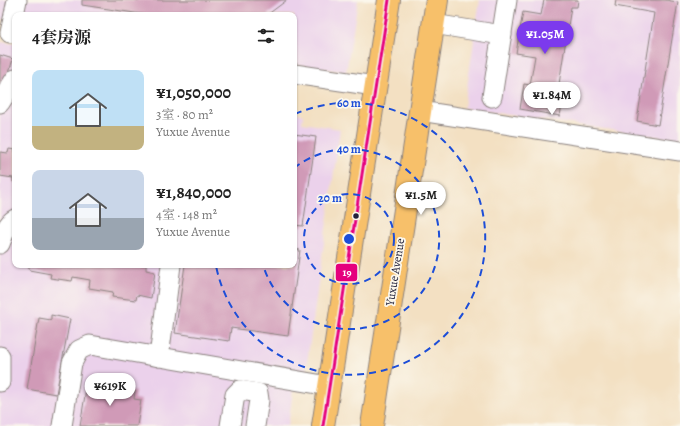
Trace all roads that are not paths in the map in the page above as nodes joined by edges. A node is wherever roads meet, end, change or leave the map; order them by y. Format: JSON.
{"nodes":[{"id":1,"x":17,"y":0,"type":"edge"},
{"id":2,"x":389,"y":0,"type":"edge"},
{"id":3,"x":437,"y":0,"type":"edge"},
{"id":4,"x":507,"y":0,"type":"edge"},
{"id":5,"x":14,"y":12,"type":"edge"},
{"id":6,"x":12,"y":18,"type":"edge"},
{"id":7,"x":433,"y":24,"type":"junction"},
{"id":8,"x":8,"y":33,"type":"edge"},
{"id":9,"x":502,"y":35,"type":"junction"},
{"id":10,"x":297,"y":74,"type":"edge"},
{"id":11,"x":12,"y":84,"type":"edge"},
{"id":12,"x":376,"y":86,"type":"junction"},
{"id":13,"x":492,"y":97,"type":"dead end"},
{"id":14,"x":0,"y":103,"type":"edge"},
{"id":15,"x":420,"y":111,"type":"junction"},
{"id":16,"x":680,"y":151,"type":"edge"},
{"id":17,"x":12,"y":221,"type":"edge"},
{"id":18,"x":0,"y":244,"type":"edge"},
{"id":19,"x":171,"y":268,"type":"edge"},
{"id":20,"x":0,"y":356,"type":"edge"},
{"id":21,"x":159,"y":357,"type":"junction"},
{"id":22,"x":0,"y":382,"type":"edge"},
{"id":23,"x":329,"y":386,"type":"junction"},
{"id":24,"x":62,"y":426,"type":"edge"},
{"id":25,"x":230,"y":426,"type":"edge"},
{"id":26,"x":255,"y":426,"type":"edge"},
{"id":27,"x":323,"y":426,"type":"edge"},
{"id":28,"x":372,"y":426,"type":"edge"}],
"edges":[{"from":1,"to":5,"type":"street"},
{"from":2,"to":12,"type":"main road"},
{"from":3,"to":7,"type":"main road","name":"Yuxue Avenue"},
{"from":4,"to":9,"type":"street"},
{"from":6,"to":8,"type":"street"},
{"from":7,"to":9,"type":"street"},
{"from":7,"to":15,"type":"main road","name":"Yuxue Avenue"},
{"from":9,"to":13,"type":"street"},
{"from":10,"to":12,"type":"street"},
{"from":11,"to":14,"type":"street"},
{"from":12,"to":23,"type":"main road"},
{"from":15,"to":16,"type":"street"},
{"from":15,"to":28,"type":"main road","name":"Yuxue Avenue"},
{"from":17,"to":18,"type":"street"},
{"from":19,"to":21,"type":"street"},
{"from":20,"to":22,"type":"street"},
{"from":21,"to":23,"type":"street"},
{"from":21,"to":24,"type":"street"},
{"from":23,"to":27,"type":"main road"},
{"from":25,"to":26,"type":"street"}]}
